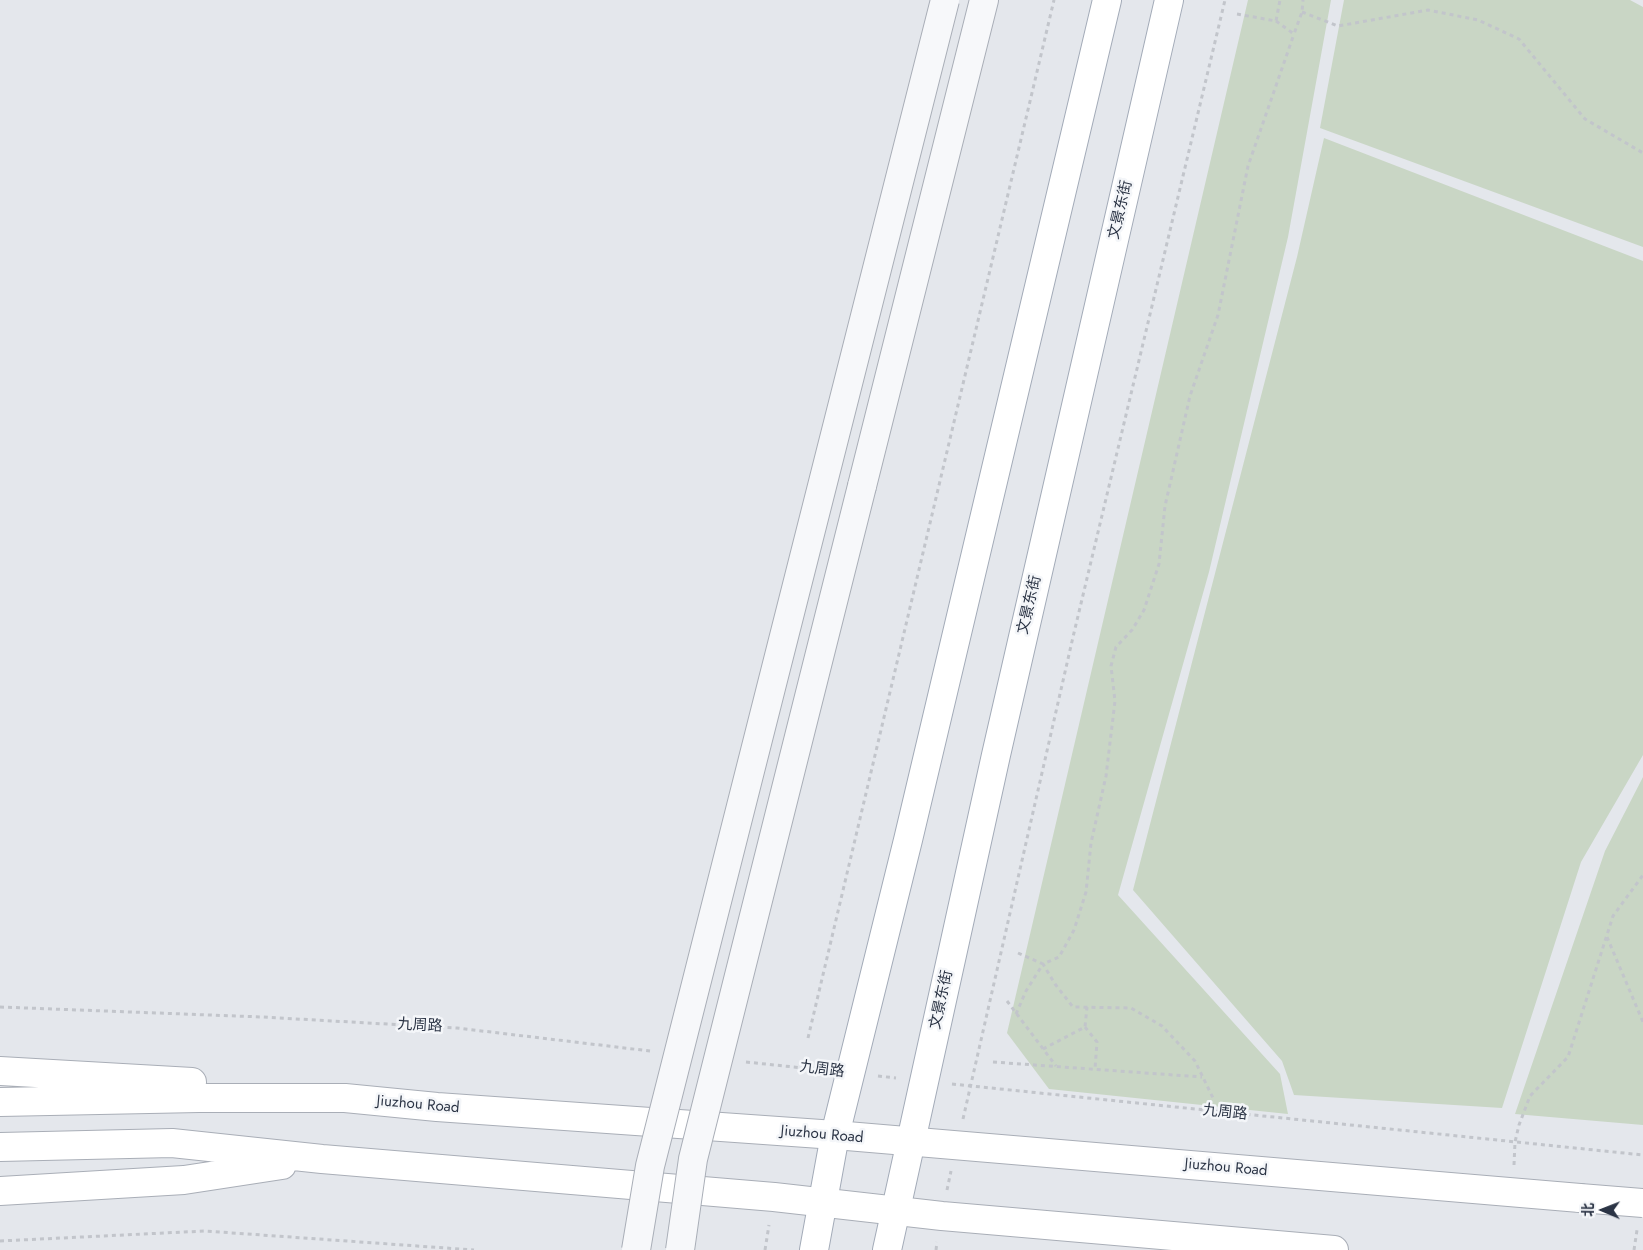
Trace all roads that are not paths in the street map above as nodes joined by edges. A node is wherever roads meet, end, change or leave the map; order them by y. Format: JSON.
{"nodes":[{"id":1,"x":945,"y":0,"type":"edge"},
{"id":2,"x":984,"y":0,"type":"edge"},
{"id":3,"x":1107,"y":0,"type":"edge"},
{"id":4,"x":1169,"y":0,"type":"edge"},
{"id":5,"x":0,"y":1072,"type":"edge"},
{"id":6,"x":345,"y":1098,"type":"junction"},
{"id":7,"x":0,"y":1102,"type":"edge"},
{"id":8,"x":834,"y":1135,"type":"junction"},
{"id":9,"x":910,"y":1142,"type":"junction"},
{"id":10,"x":0,"y":1147,"type":"edge"},
{"id":11,"x":322,"y":1159,"type":"junction"},
{"id":12,"x":0,"y":1192,"type":"edge"},
{"id":13,"x":822,"y":1204,"type":"junction"},
{"id":14,"x":1643,"y":1204,"type":"edge"},
{"id":15,"x":894,"y":1211,"type":"junction"},
{"id":16,"x":636,"y":1250,"type":"edge"},
{"id":17,"x":680,"y":1250,"type":"edge"},
{"id":18,"x":814,"y":1250,"type":"edge"},
{"id":19,"x":887,"y":1250,"type":"edge"},
{"id":20,"x":1334,"y":1250,"type":"edge"}],
"edges":[{"from":1,"to":16,"type":"street","bridge":true},
{"from":2,"to":17,"type":"street","bridge":true},
{"from":3,"to":8,"type":"main road"},
{"from":4,"to":9,"type":"main road","name":"文景东街"},
{"from":5,"to":6,"type":"main road"},
{"from":6,"to":7,"type":"main road","name":"Jiuzhou Road"},
{"from":6,"to":8,"type":"main road","name":"Jiuzhou Road"},
{"from":8,"to":9,"type":"main road","name":"Jiuzhou Road"},
{"from":8,"to":13,"type":"main road"},
{"from":9,"to":14,"type":"main road","name":"Jiuzhou Road","bridge":true},
{"from":9,"to":15,"type":"main road","name":"文景东街"},
{"from":10,"to":11,"type":"main road"},
{"from":11,"to":12,"type":"main road"},
{"from":11,"to":13,"type":"main road"},
{"from":13,"to":15,"type":"main road"},
{"from":13,"to":18,"type":"main road"},
{"from":15,"to":19,"type":"main road","name":"文景东街"},
{"from":15,"to":20,"type":"main road"}]}
